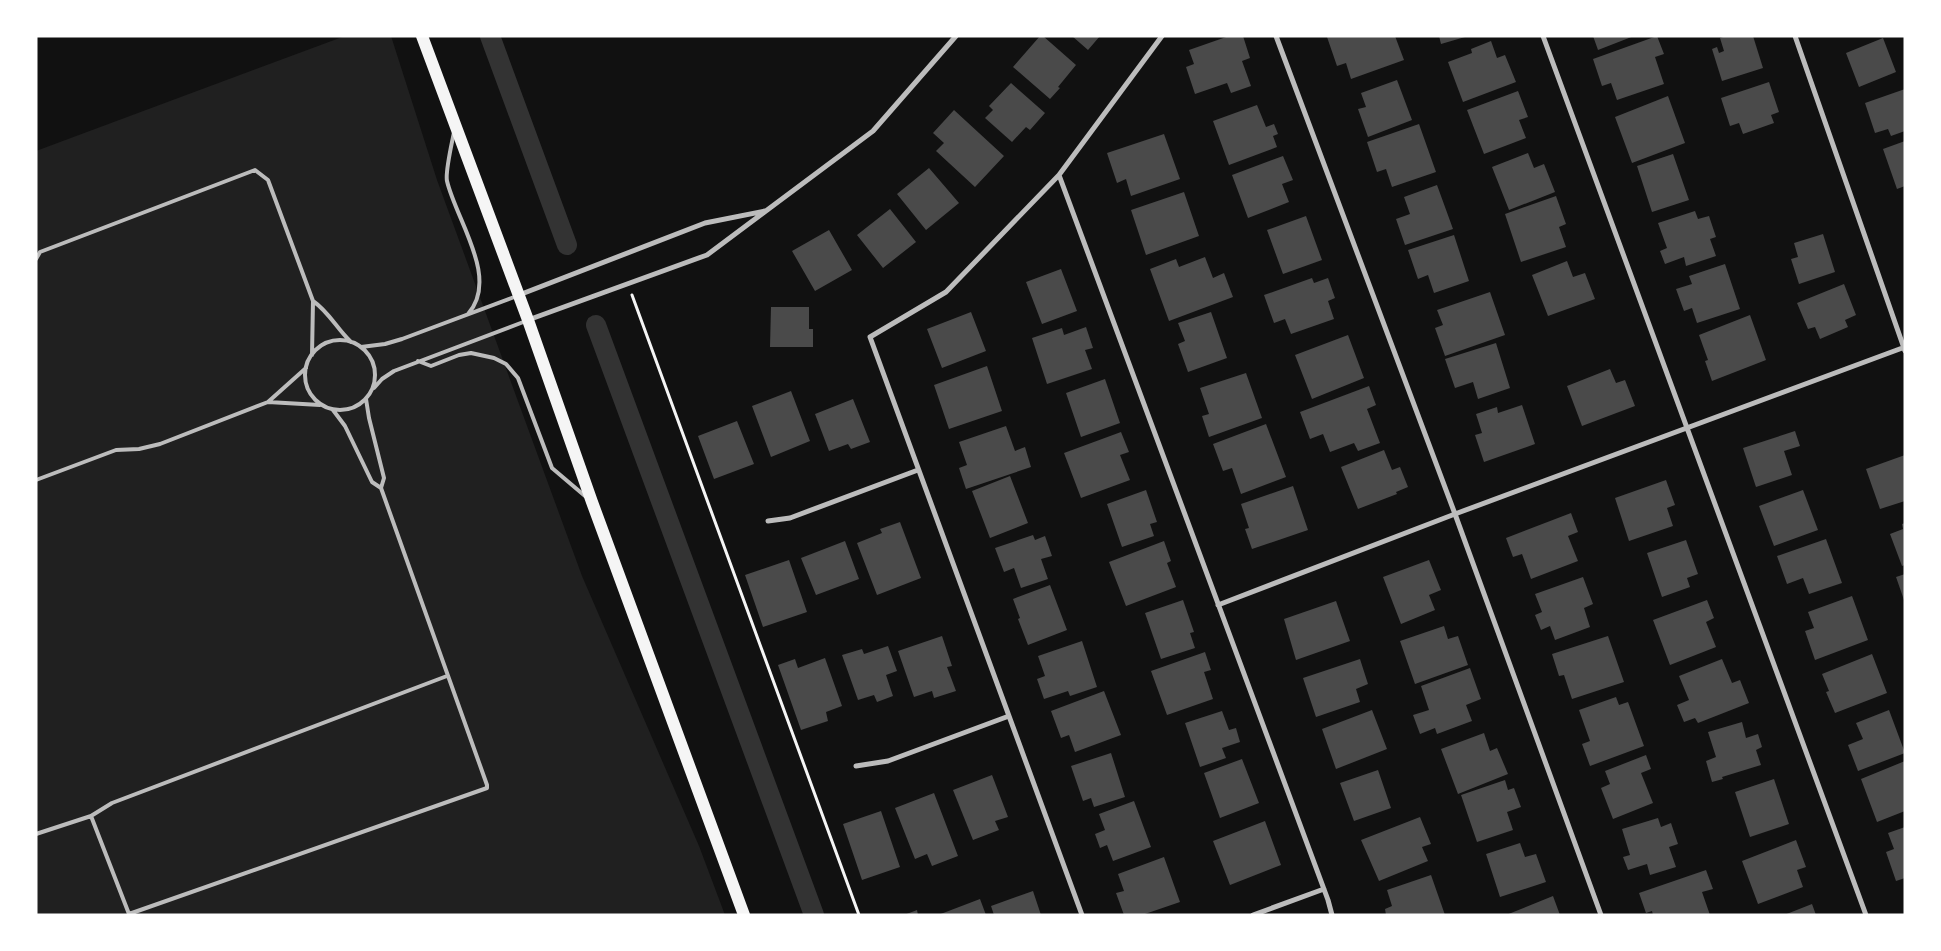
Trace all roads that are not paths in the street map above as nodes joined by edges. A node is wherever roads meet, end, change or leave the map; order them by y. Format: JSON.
{"nodes":[{"id":1,"x":422,"y":36,"type":"edge"},
{"id":2,"x":956,"y":36,"type":"edge"},
{"id":3,"x":1162,"y":36,"type":"edge"},
{"id":4,"x":1276,"y":36,"type":"edge"},
{"id":5,"x":1543,"y":36,"type":"edge"},
{"id":6,"x":1795,"y":36,"type":"edge"},
{"id":7,"x":455,"y":125,"type":"junction"},
{"id":8,"x":1058,"y":175,"type":"junction"},
{"id":9,"x":768,"y":210,"type":"junction"},
{"id":10,"x":36,"y":259,"type":"edge"},
{"id":11,"x":519,"y":295,"type":"junction"},
{"id":12,"x":313,"y":301,"type":"junction"},
{"id":13,"x":468,"y":314,"type":"junction"},
{"id":14,"x":528,"y":320,"type":"junction"},
{"id":15,"x":351,"y":342,"type":"junction"},
{"id":16,"x":361,"y":347,"type":"junction"},
{"id":17,"x":1904,"y":348,"type":"edge"},
{"id":18,"x":312,"y":355,"type":"junction"},
{"id":19,"x":418,"y":362,"type":"junction"},
{"id":20,"x":306,"y":368,"type":"junction"},
{"id":21,"x":373,"y":389,"type":"junction"},
{"id":22,"x":366,"y":399,"type":"junction"},
{"id":23,"x":268,"y":402,"type":"junction"},
{"id":24,"x":322,"y":405,"type":"junction"},
{"id":25,"x":333,"y":410,"type":"junction"},
{"id":26,"x":1687,"y":428,"type":"junction"},
{"id":27,"x":918,"y":470,"type":"junction"},
{"id":28,"x":36,"y":480,"type":"edge"},
{"id":29,"x":380,"y":488,"type":"junction"},
{"id":30,"x":592,"y":502,"type":"junction"},
{"id":31,"x":1455,"y":514,"type":"junction"},
{"id":32,"x":768,"y":520,"type":"dead end"},
{"id":33,"x":1218,"y":605,"type":"junction"},
{"id":34,"x":447,"y":676,"type":"junction"},
{"id":35,"x":1009,"y":716,"type":"junction"},
{"id":36,"x":856,"y":766,"type":"dead end"},
{"id":37,"x":91,"y":816,"type":"junction"},
{"id":38,"x":36,"y":834,"type":"edge"},
{"id":39,"x":1324,"y":889,"type":"junction"},
{"id":40,"x":744,"y":915,"type":"edge"},
{"id":41,"x":1082,"y":915,"type":"edge"},
{"id":42,"x":1253,"y":915,"type":"edge"},
{"id":43,"x":1332,"y":915,"type":"edge"},
{"id":44,"x":1601,"y":915,"type":"edge"},
{"id":45,"x":1866,"y":915,"type":"edge"}],
"edges":[{"from":1,"to":7,"type":"main road"},
{"from":2,"to":9,"type":"street"},
{"from":3,"to":8,"type":"street"},
{"from":4,"to":31,"type":"street"},
{"from":5,"to":26,"type":"street"},
{"from":6,"to":17,"type":"street"},
{"from":7,"to":11,"type":"main road"},
{"from":7,"to":13,"type":"lane"},
{"from":8,"to":27,"type":"street"},
{"from":8,"to":33,"type":"street"},
{"from":9,"to":11,"type":"street"},
{"from":9,"to":14,"type":"street"},
{"from":10,"to":12,"type":"lane"},
{"from":11,"to":13,"type":"lane"},
{"from":11,"to":14,"type":"main road"},
{"from":12,"to":15,"type":"lane"},
{"from":12,"to":18,"type":"lane"},
{"from":13,"to":16,"type":"lane"},
{"from":14,"to":19,"type":"lane"},
{"from":14,"to":30,"type":"main road"},
{"from":15,"to":16,"type":"lane"},
{"from":15,"to":18,"type":"lane"},
{"from":16,"to":21,"type":"lane"},
{"from":17,"to":26,"type":"street"},
{"from":18,"to":20,"type":"lane"},
{"from":19,"to":21,"type":"lane"},
{"from":19,"to":30,"type":"lane"},
{"from":20,"to":23,"type":"lane"},
{"from":20,"to":24,"type":"lane"},
{"from":21,"to":22,"type":"lane"},
{"from":22,"to":25,"type":"lane"},
{"from":22,"to":29,"type":"lane"},
{"from":23,"to":24,"type":"lane"},
{"from":23,"to":28,"type":"lane"},
{"from":24,"to":25,"type":"lane"},
{"from":25,"to":29,"type":"lane"},
{"from":26,"to":31,"type":"street"},
{"from":26,"to":45,"type":"street"},
{"from":27,"to":32,"type":"street"},
{"from":27,"to":35,"type":"street"},
{"from":29,"to":34,"type":"lane"},
{"from":30,"to":40,"type":"main road"},
{"from":31,"to":33,"type":"street"},
{"from":31,"to":44,"type":"street"},
{"from":33,"to":39,"type":"street"},
{"from":34,"to":37,"type":"lane"},
{"from":34,"to":37,"type":"lane"},
{"from":35,"to":36,"type":"street"},
{"from":35,"to":41,"type":"street"},
{"from":37,"to":38,"type":"lane"},
{"from":39,"to":42,"type":"street"},
{"from":39,"to":43,"type":"street"}]}
